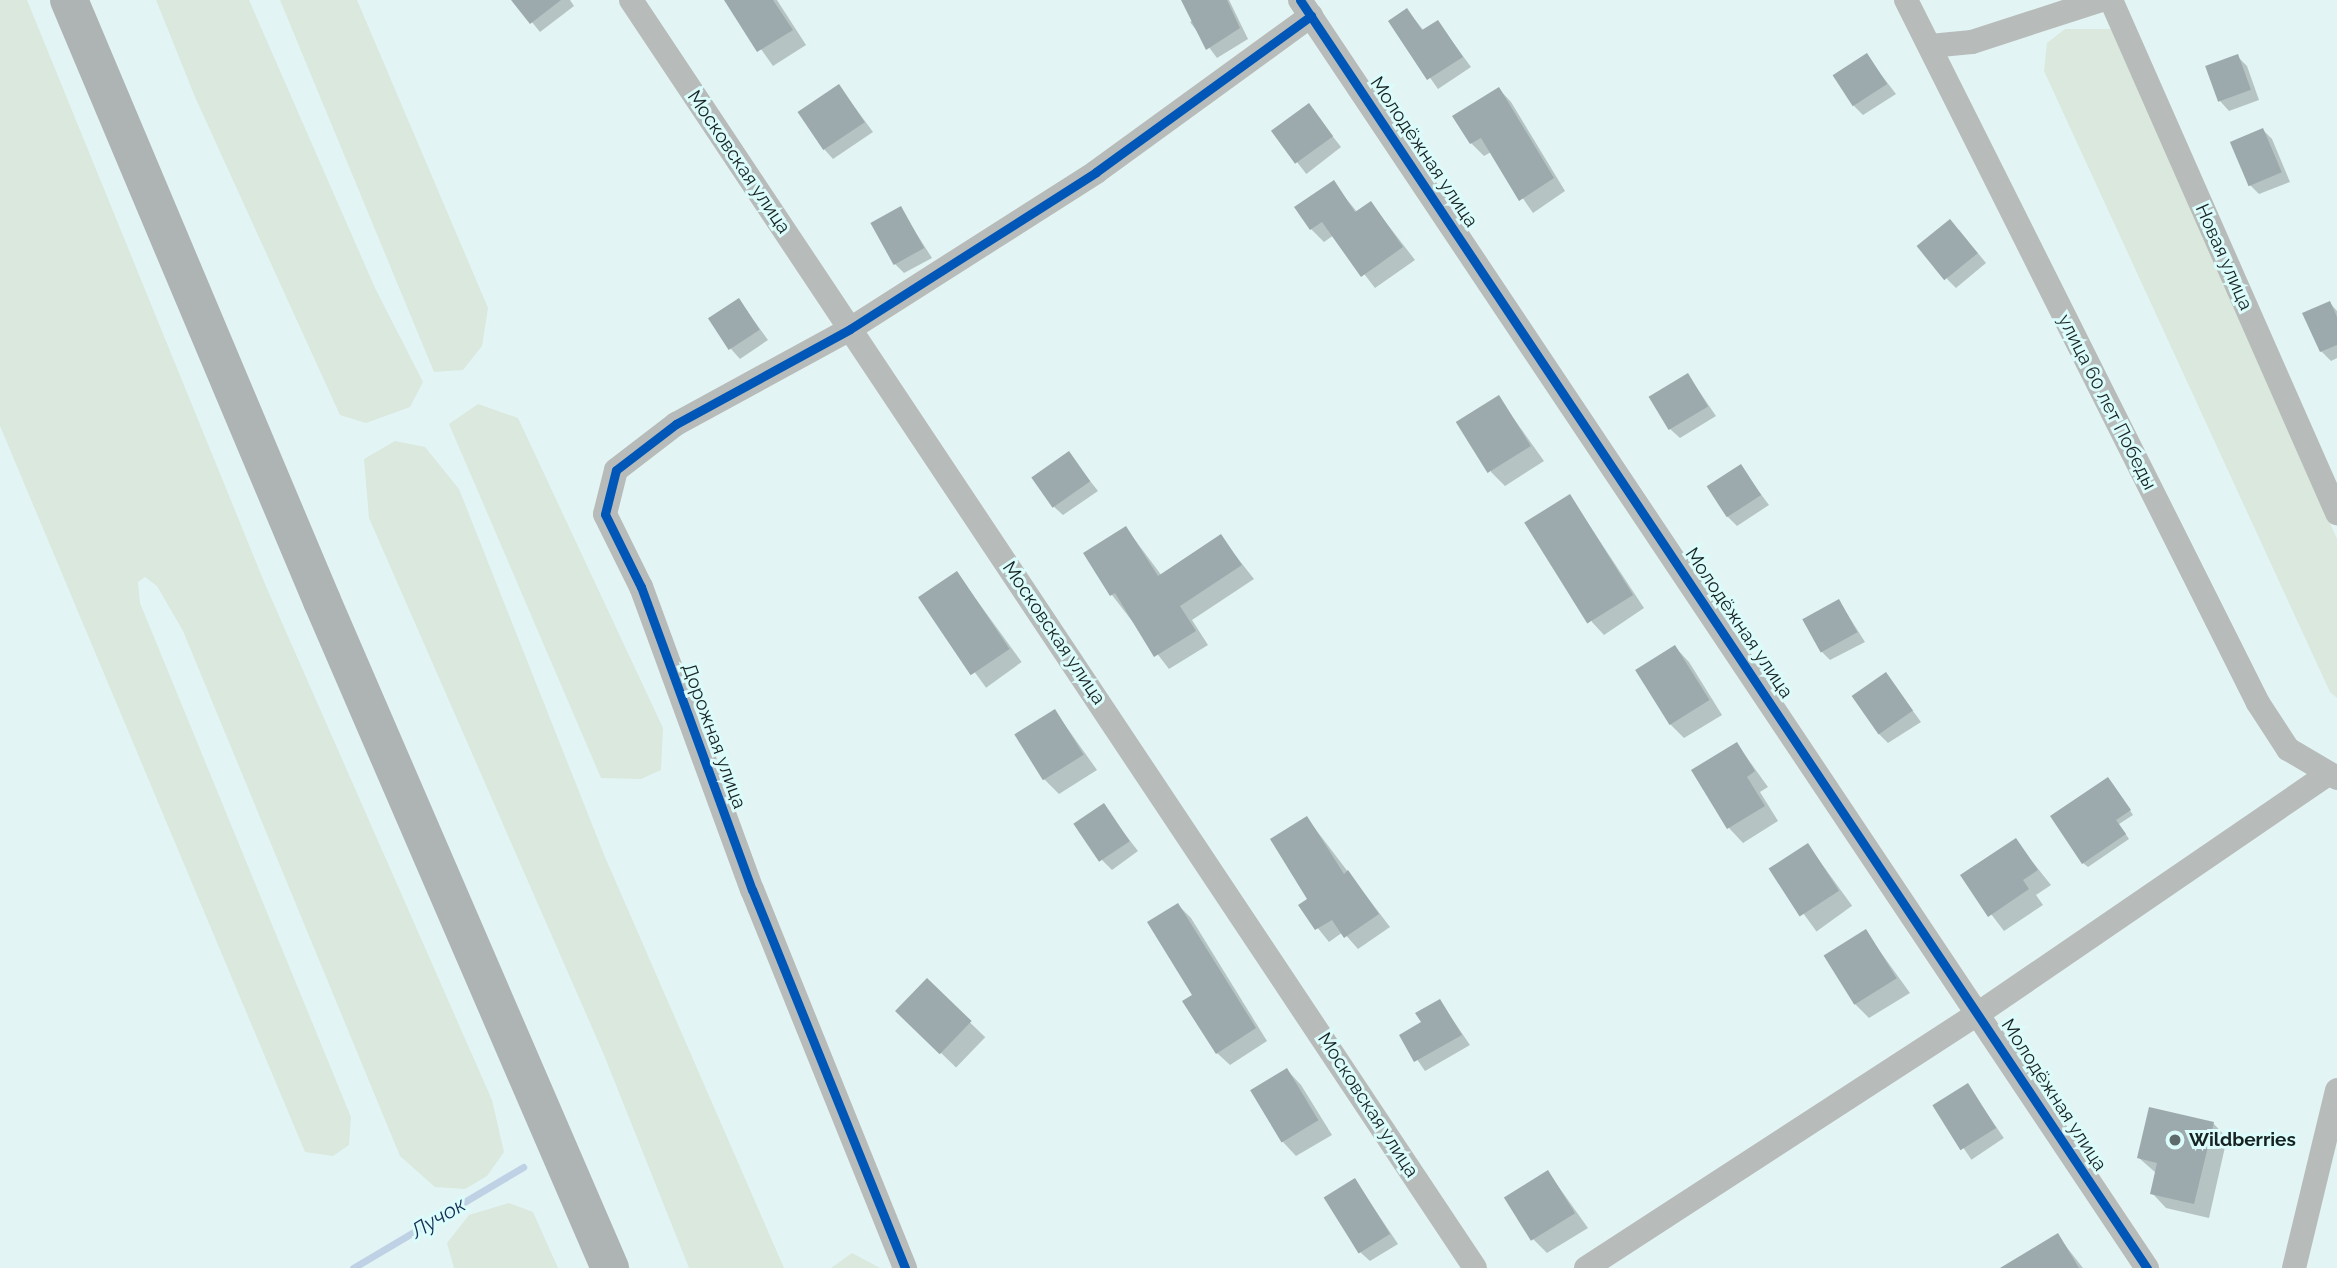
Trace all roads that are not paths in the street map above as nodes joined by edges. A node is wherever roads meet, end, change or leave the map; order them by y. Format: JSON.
{"nodes":[{"id":1,"x":69,"y":0,"type":"edge"},
{"id":2,"x":631,"y":0,"type":"edge"},
{"id":3,"x":1906,"y":0,"type":"edge"},
{"id":4,"x":2101,"y":0,"type":"edge"},
{"id":5,"x":2111,"y":0,"type":"edge"},
{"id":6,"x":1306,"y":8,"type":"edge"},
{"id":7,"x":1930,"y":46,"type":"junction"},
{"id":8,"x":850,"y":329,"type":"junction"},
{"id":9,"x":2337,"y":513,"type":"edge"},
{"id":10,"x":2333,"y":776,"type":"edge"},
{"id":11,"x":1979,"y":1013,"type":"junction"},
{"id":12,"x":2337,"y":1090,"type":"edge"},
{"id":13,"x":610,"y":1268,"type":"edge"},
{"id":14,"x":905,"y":1268,"type":"edge"},
{"id":15,"x":1475,"y":1268,"type":"edge"},
{"id":16,"x":1586,"y":1268,"type":"edge"},
{"id":17,"x":2147,"y":1268,"type":"edge"},
{"id":18,"x":2294,"y":1268,"type":"edge"}],
"edges":[{"from":1,"to":13,"type":"main road"},
{"from":2,"to":8,"type":"street","name":"Московская улица"},
{"from":3,"to":7,"type":"street","name":"улица 60 лет Победы"},
{"from":4,"to":7,"type":"street"},
{"from":5,"to":9,"type":"street","name":"Новая улица"},
{"from":6,"to":8,"type":"street","name":"Дорожная улица"},
{"from":6,"to":11,"type":"street","name":"Молодёжная улица"},
{"from":7,"to":10,"type":"street","name":"улица 60 лет Победы"},
{"from":8,"to":14,"type":"street","name":"Дорожная улица"},
{"from":8,"to":15,"type":"street","name":"Московская улица"},
{"from":10,"to":11,"type":"street"},
{"from":11,"to":16,"type":"street"},
{"from":11,"to":17,"type":"street","name":"Молодёжная улица"},
{"from":12,"to":18,"type":"street"}]}
